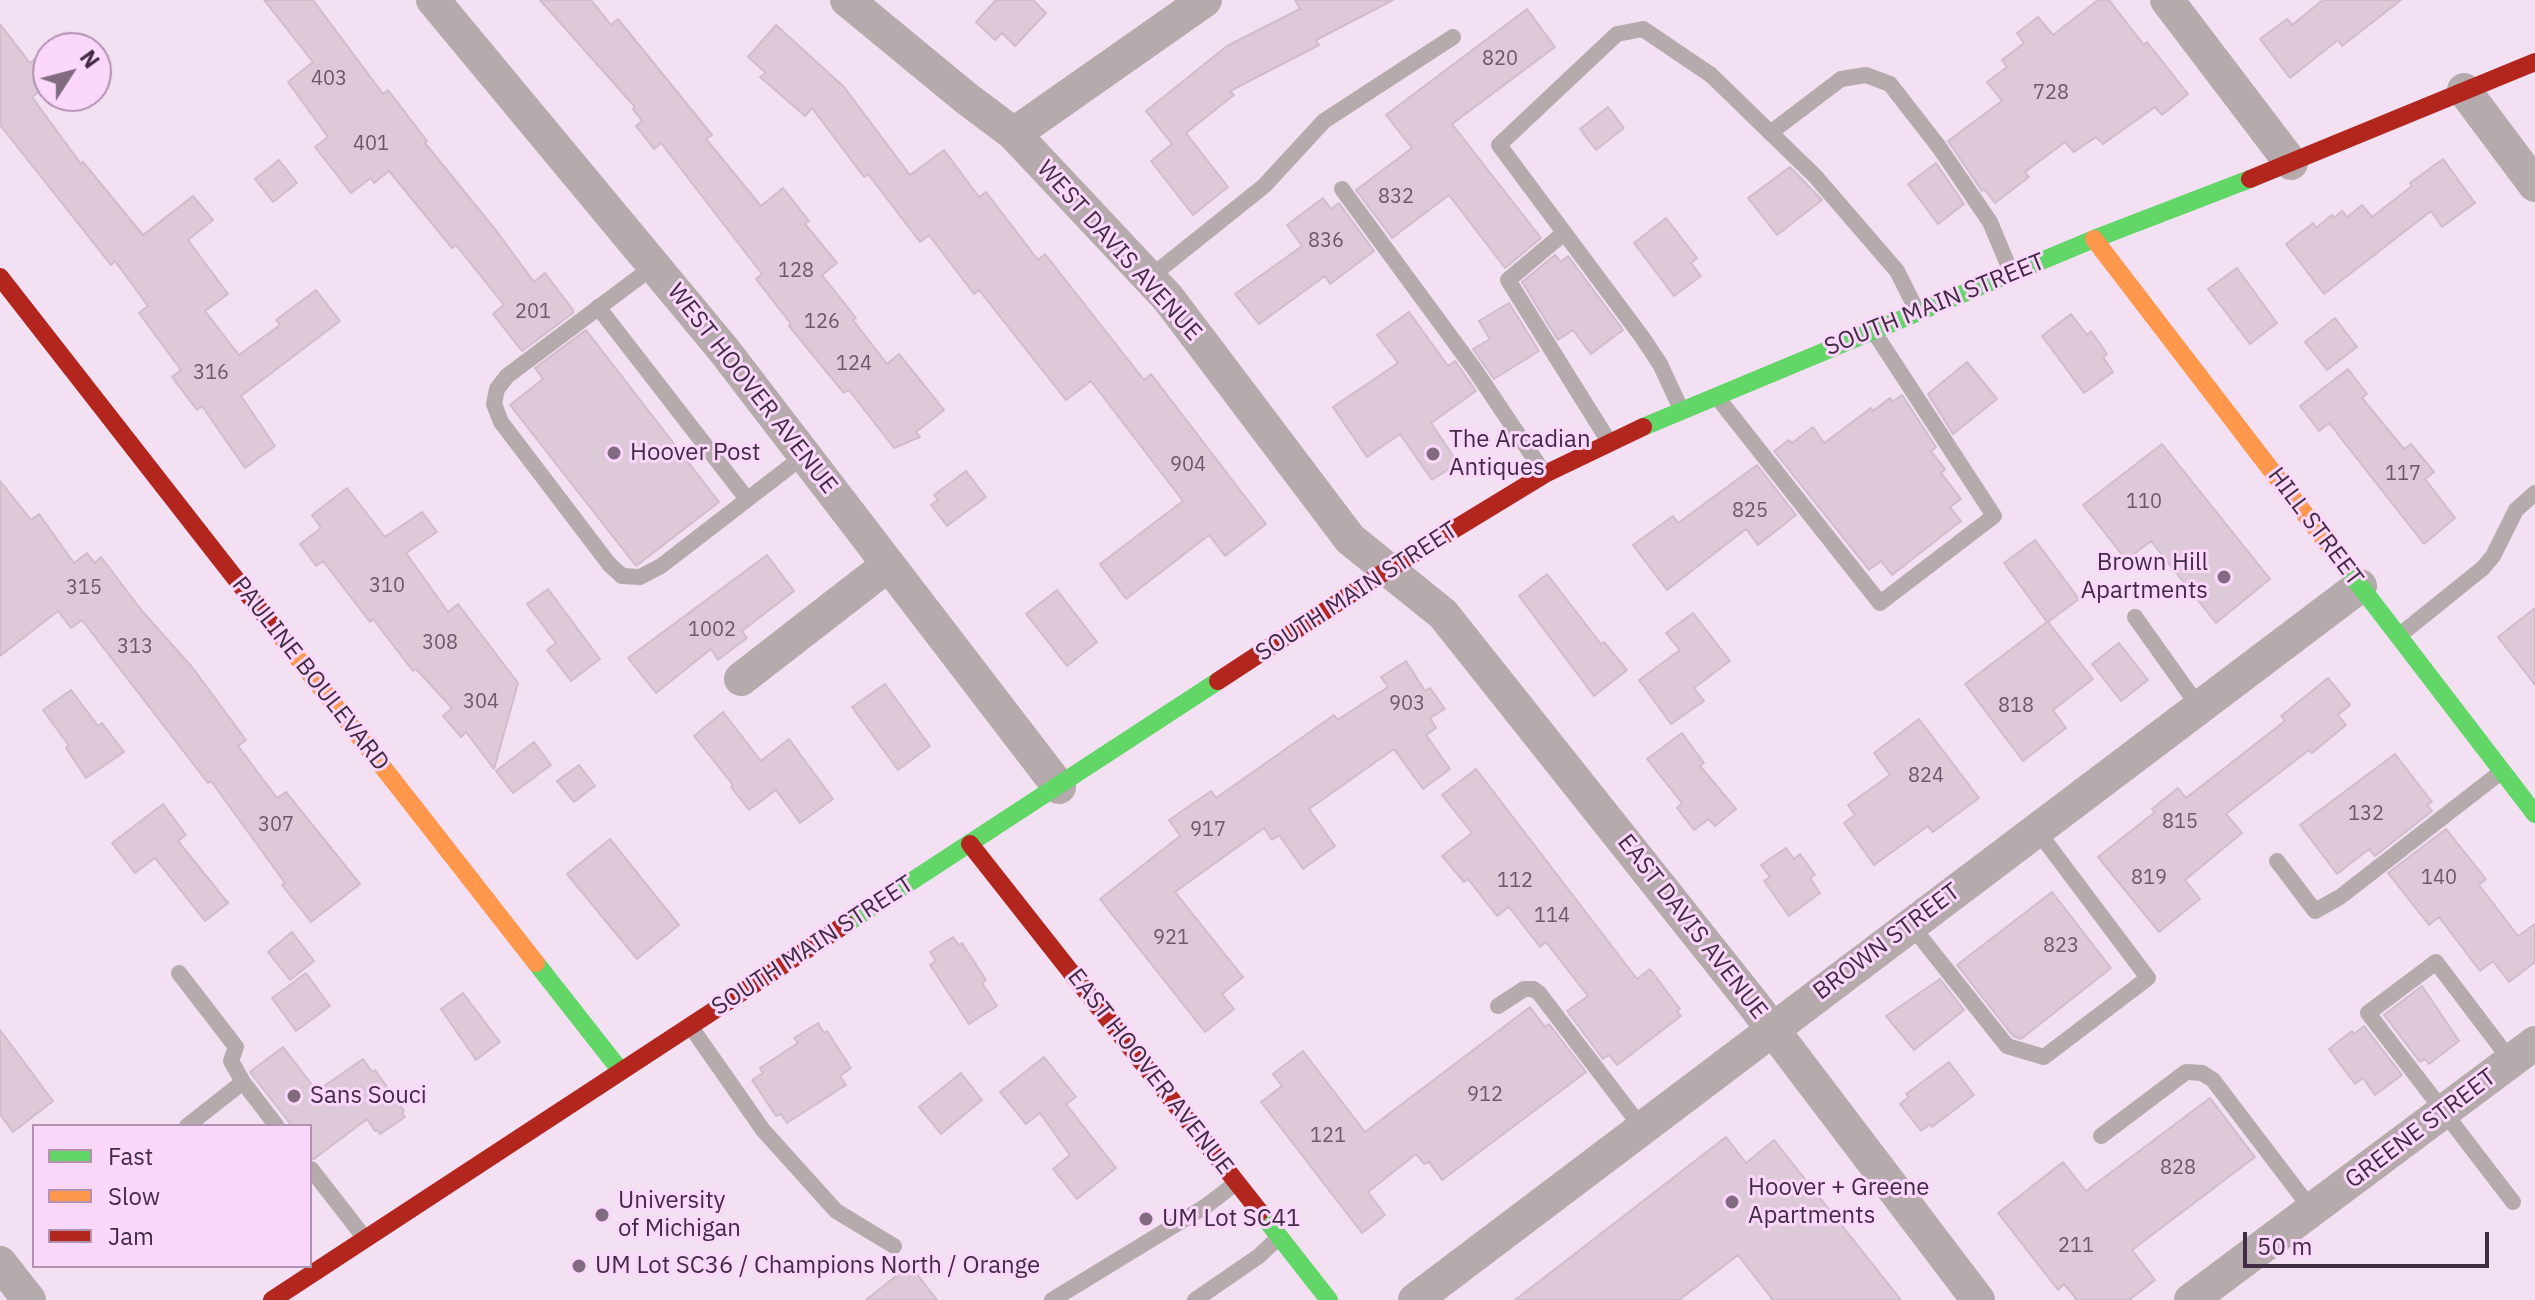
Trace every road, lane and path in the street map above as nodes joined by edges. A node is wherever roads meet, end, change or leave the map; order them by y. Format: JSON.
{"nodes":[{"id":1,"x":433,"y":0,"type":"edge"},
{"id":2,"x":847,"y":0,"type":"edge"},
{"id":3,"x":1205,"y":0,"type":"edge"},
{"id":4,"x":2167,"y":0,"type":"edge"},
{"id":5,"x":1453,"y":37,"type":"dead end"},
{"id":6,"x":2535,"y":62,"type":"edge"},
{"id":7,"x":2464,"y":90,"type":"junction"},
{"id":8,"x":1770,"y":133,"type":"junction"},
{"id":9,"x":1014,"y":134,"type":"junction"},
{"id":10,"x":2291,"y":163,"type":"junction"},
{"id":11,"x":2535,"y":185,"type":"edge"},
{"id":12,"x":1342,"y":189,"type":"dead end"},
{"id":13,"x":1564,"y":233,"type":"junction"},
{"id":14,"x":2094,"y":239,"type":"junction"},
{"id":15,"x":654,"y":266,"type":"junction"},
{"id":16,"x":2012,"y":274,"type":"junction"},
{"id":17,"x":0,"y":277,"type":"edge"},
{"id":18,"x":1149,"y":278,"type":"junction"},
{"id":19,"x":598,"y":307,"type":"junction"},
{"id":20,"x":1918,"y":313,"type":"junction"},
{"id":21,"x":1873,"y":331,"type":"junction"},
{"id":22,"x":1716,"y":395,"type":"junction"},
{"id":23,"x":1681,"y":410,"type":"junction"},
{"id":24,"x":1609,"y":442,"type":"junction"},
{"id":25,"x":805,"y":455,"type":"junction"},
{"id":26,"x":1545,"y":474,"type":"junction"},
{"id":27,"x":2535,"y":493,"type":"edge"},
{"id":28,"x":747,"y":499,"type":"junction"},
{"id":29,"x":888,"y":565,"type":"junction"},
{"id":30,"x":1389,"y":569,"type":"junction"},
{"id":31,"x":2360,"y":586,"type":"junction"},
{"id":32,"x":2135,"y":617,"type":"dead end"},
{"id":33,"x":2398,"y":636,"type":"junction"},
{"id":34,"x":741,"y":679,"type":"dead end"},
{"id":35,"x":2199,"y":707,"type":"junction"},
{"id":36,"x":2502,"y":771,"type":"junction"},
{"id":37,"x":1059,"y":787,"type":"junction"},
{"id":38,"x":2535,"y":814,"type":"edge"},
{"id":39,"x":2036,"y":829,"type":"junction"},
{"id":40,"x":970,"y":844,"type":"junction"},
{"id":41,"x":2277,"y":861,"type":"dead end"},
{"id":42,"x":1911,"y":925,"type":"junction"},
{"id":43,"x":179,"y":973,"type":"dead end"},
{"id":44,"x":1498,"y":1006,"type":"dead end"},
{"id":45,"x":690,"y":1026,"type":"junction"},
{"id":46,"x":1773,"y":1029,"type":"junction"},
{"id":47,"x":2523,"y":1052,"type":"edge"},
{"id":48,"x":620,"y":1070,"type":"junction"},
{"id":49,"x":243,"y":1082,"type":"junction"},
{"id":50,"x":2444,"y":1112,"type":"junction"},
{"id":51,"x":190,"y":1124,"type":"edge"},
{"id":52,"x":275,"y":1124,"type":"edge"},
{"id":53,"x":1642,"y":1128,"type":"junction"},
{"id":54,"x":2101,"y":1136,"type":"dead end"},
{"id":55,"x":312,"y":1170,"type":"edge"},
{"id":56,"x":1237,"y":1182,"type":"junction"},
{"id":57,"x":2513,"y":1202,"type":"dead end"},
{"id":58,"x":2312,"y":1210,"type":"junction"},
{"id":59,"x":1280,"y":1237,"type":"junction"},
{"id":60,"x":365,"y":1238,"type":"junction"},
{"id":61,"x":894,"y":1246,"type":"dead end"},
{"id":62,"x":0,"y":1263,"type":"edge"},
{"id":63,"x":29,"y":1300,"type":"edge"},
{"id":64,"x":272,"y":1300,"type":"edge"},
{"id":65,"x":1052,"y":1300,"type":"edge"},
{"id":66,"x":1195,"y":1300,"type":"edge"},
{"id":67,"x":1329,"y":1300,"type":"edge"},
{"id":68,"x":1415,"y":1300,"type":"edge"},
{"id":69,"x":1978,"y":1300,"type":"edge"},
{"id":70,"x":2191,"y":1300,"type":"edge"}],
"edges":[{"from":1,"to":15,"type":"street","name":"WEST HOOVER AVENUE"},
{"from":2,"to":9,"type":"street","name":"WEST DAVIS AVENUE"},
{"from":3,"to":9,"type":"street"},
{"from":4,"to":10,"type":"street"},
{"from":5,"to":18,"type":"lane"},
{"from":6,"to":7,"type":"main road","name":"SOUTH MAIN STREET"},
{"from":7,"to":10,"type":"main road","name":"SOUTH MAIN STREET"},
{"from":7,"to":11,"type":"street"},
{"from":8,"to":13,"type":"lane"},
{"from":8,"to":16,"type":"lane"},
{"from":8,"to":20,"type":"lane"},
{"from":9,"to":18,"type":"street","name":"WEST DAVIS AVENUE"},
{"from":10,"to":14,"type":"main road","name":"SOUTH MAIN STREET"},
{"from":12,"to":26,"type":"lane"},
{"from":13,"to":23,"type":"lane"},
{"from":13,"to":24,"type":"lane"},
{"from":14,"to":16,"type":"main road","name":"SOUTH MAIN STREET"},
{"from":14,"to":31,"type":"main road","name":"HILL STREET"},
{"from":15,"to":19,"type":"lane"},
{"from":15,"to":25,"type":"street","name":"WEST HOOVER AVENUE"},
{"from":16,"to":20,"type":"main road","name":"SOUTH MAIN STREET"},
{"from":17,"to":48,"type":"main road","name":"PAULINE BOULEVARD"},
{"from":18,"to":30,"type":"street","name":"WEST DAVIS AVENUE"},
{"from":19,"to":28,"type":"lane"},
{"from":19,"to":28,"type":"lane"},
{"from":20,"to":21,"type":"main road","name":"SOUTH MAIN STREET"},
{"from":21,"to":22,"type":"main road","name":"SOUTH MAIN STREET"},
{"from":21,"to":22,"type":"lane"},
{"from":22,"to":23,"type":"main road","name":"SOUTH MAIN STREET"},
{"from":23,"to":24,"type":"main road","name":"SOUTH MAIN STREET"},
{"from":24,"to":26,"type":"main road","name":"SOUTH MAIN STREET"},
{"from":25,"to":28,"type":"lane"},
{"from":25,"to":29,"type":"street","name":"WEST HOOVER AVENUE"},
{"from":26,"to":30,"type":"main road","name":"SOUTH MAIN STREET"},
{"from":27,"to":33,"type":"lane"},
{"from":29,"to":34,"type":"street"},
{"from":29,"to":37,"type":"street","name":"WEST HOOVER AVENUE"},
{"from":30,"to":37,"type":"main road","name":"SOUTH MAIN STREET"},
{"from":30,"to":46,"type":"street","name":"EAST DAVIS AVENUE"},
{"from":31,"to":33,"type":"main road","name":"HILL STREET"},
{"from":31,"to":35,"type":"street","name":"BROWN STREET"},
{"from":32,"to":35,"type":"lane"},
{"from":33,"to":36,"type":"main road","name":"HILL STREET"},
{"from":35,"to":39,"type":"street","name":"BROWN STREET"},
{"from":36,"to":38,"type":"main road","name":"HILL STREET"},
{"from":36,"to":41,"type":"lane"},
{"from":37,"to":40,"type":"main road","name":"SOUTH MAIN STREET"},
{"from":39,"to":42,"type":"street","name":"BROWN STREET"},
{"from":39,"to":42,"type":"lane"},
{"from":40,"to":45,"type":"main road","name":"SOUTH MAIN STREET"},
{"from":40,"to":56,"type":"main road","name":"EAST HOOVER AVENUE"},
{"from":42,"to":46,"type":"street","name":"BROWN STREET"},
{"from":43,"to":49,"type":"lane"},
{"from":44,"to":53,"type":"lane"},
{"from":45,"to":48,"type":"main road","name":"SOUTH MAIN STREET"},
{"from":45,"to":61,"type":"lane"},
{"from":46,"to":53,"type":"street","name":"BROWN STREET"},
{"from":46,"to":69,"type":"street","name":"EAST DAVIS AVENUE"},
{"from":47,"to":50,"type":"street","name":"GREENE STREET"},
{"from":47,"to":50,"type":"lane"},
{"from":48,"to":60,"type":"main road","name":"SOUTH MAIN STREET"},
{"from":49,"to":51,"type":"lane"},
{"from":49,"to":52,"type":"lane"},
{"from":50,"to":57,"type":"lane"},
{"from":50,"to":58,"type":"street","name":"GREENE STREET"},
{"from":53,"to":68,"type":"street","name":"BROWN STREET"},
{"from":54,"to":58,"type":"lane"},
{"from":55,"to":60,"type":"lane"},
{"from":56,"to":59,"type":"main road","name":"EAST HOOVER AVENUE"},
{"from":56,"to":65,"type":"lane"},
{"from":58,"to":70,"type":"street","name":"GREENE STREET"},
{"from":59,"to":66,"type":"lane"},
{"from":59,"to":67,"type":"main road","name":"EAST HOOVER AVENUE"},
{"from":60,"to":64,"type":"main road","name":"SOUTH MAIN STREET"},
{"from":62,"to":63,"type":"street"}]}
